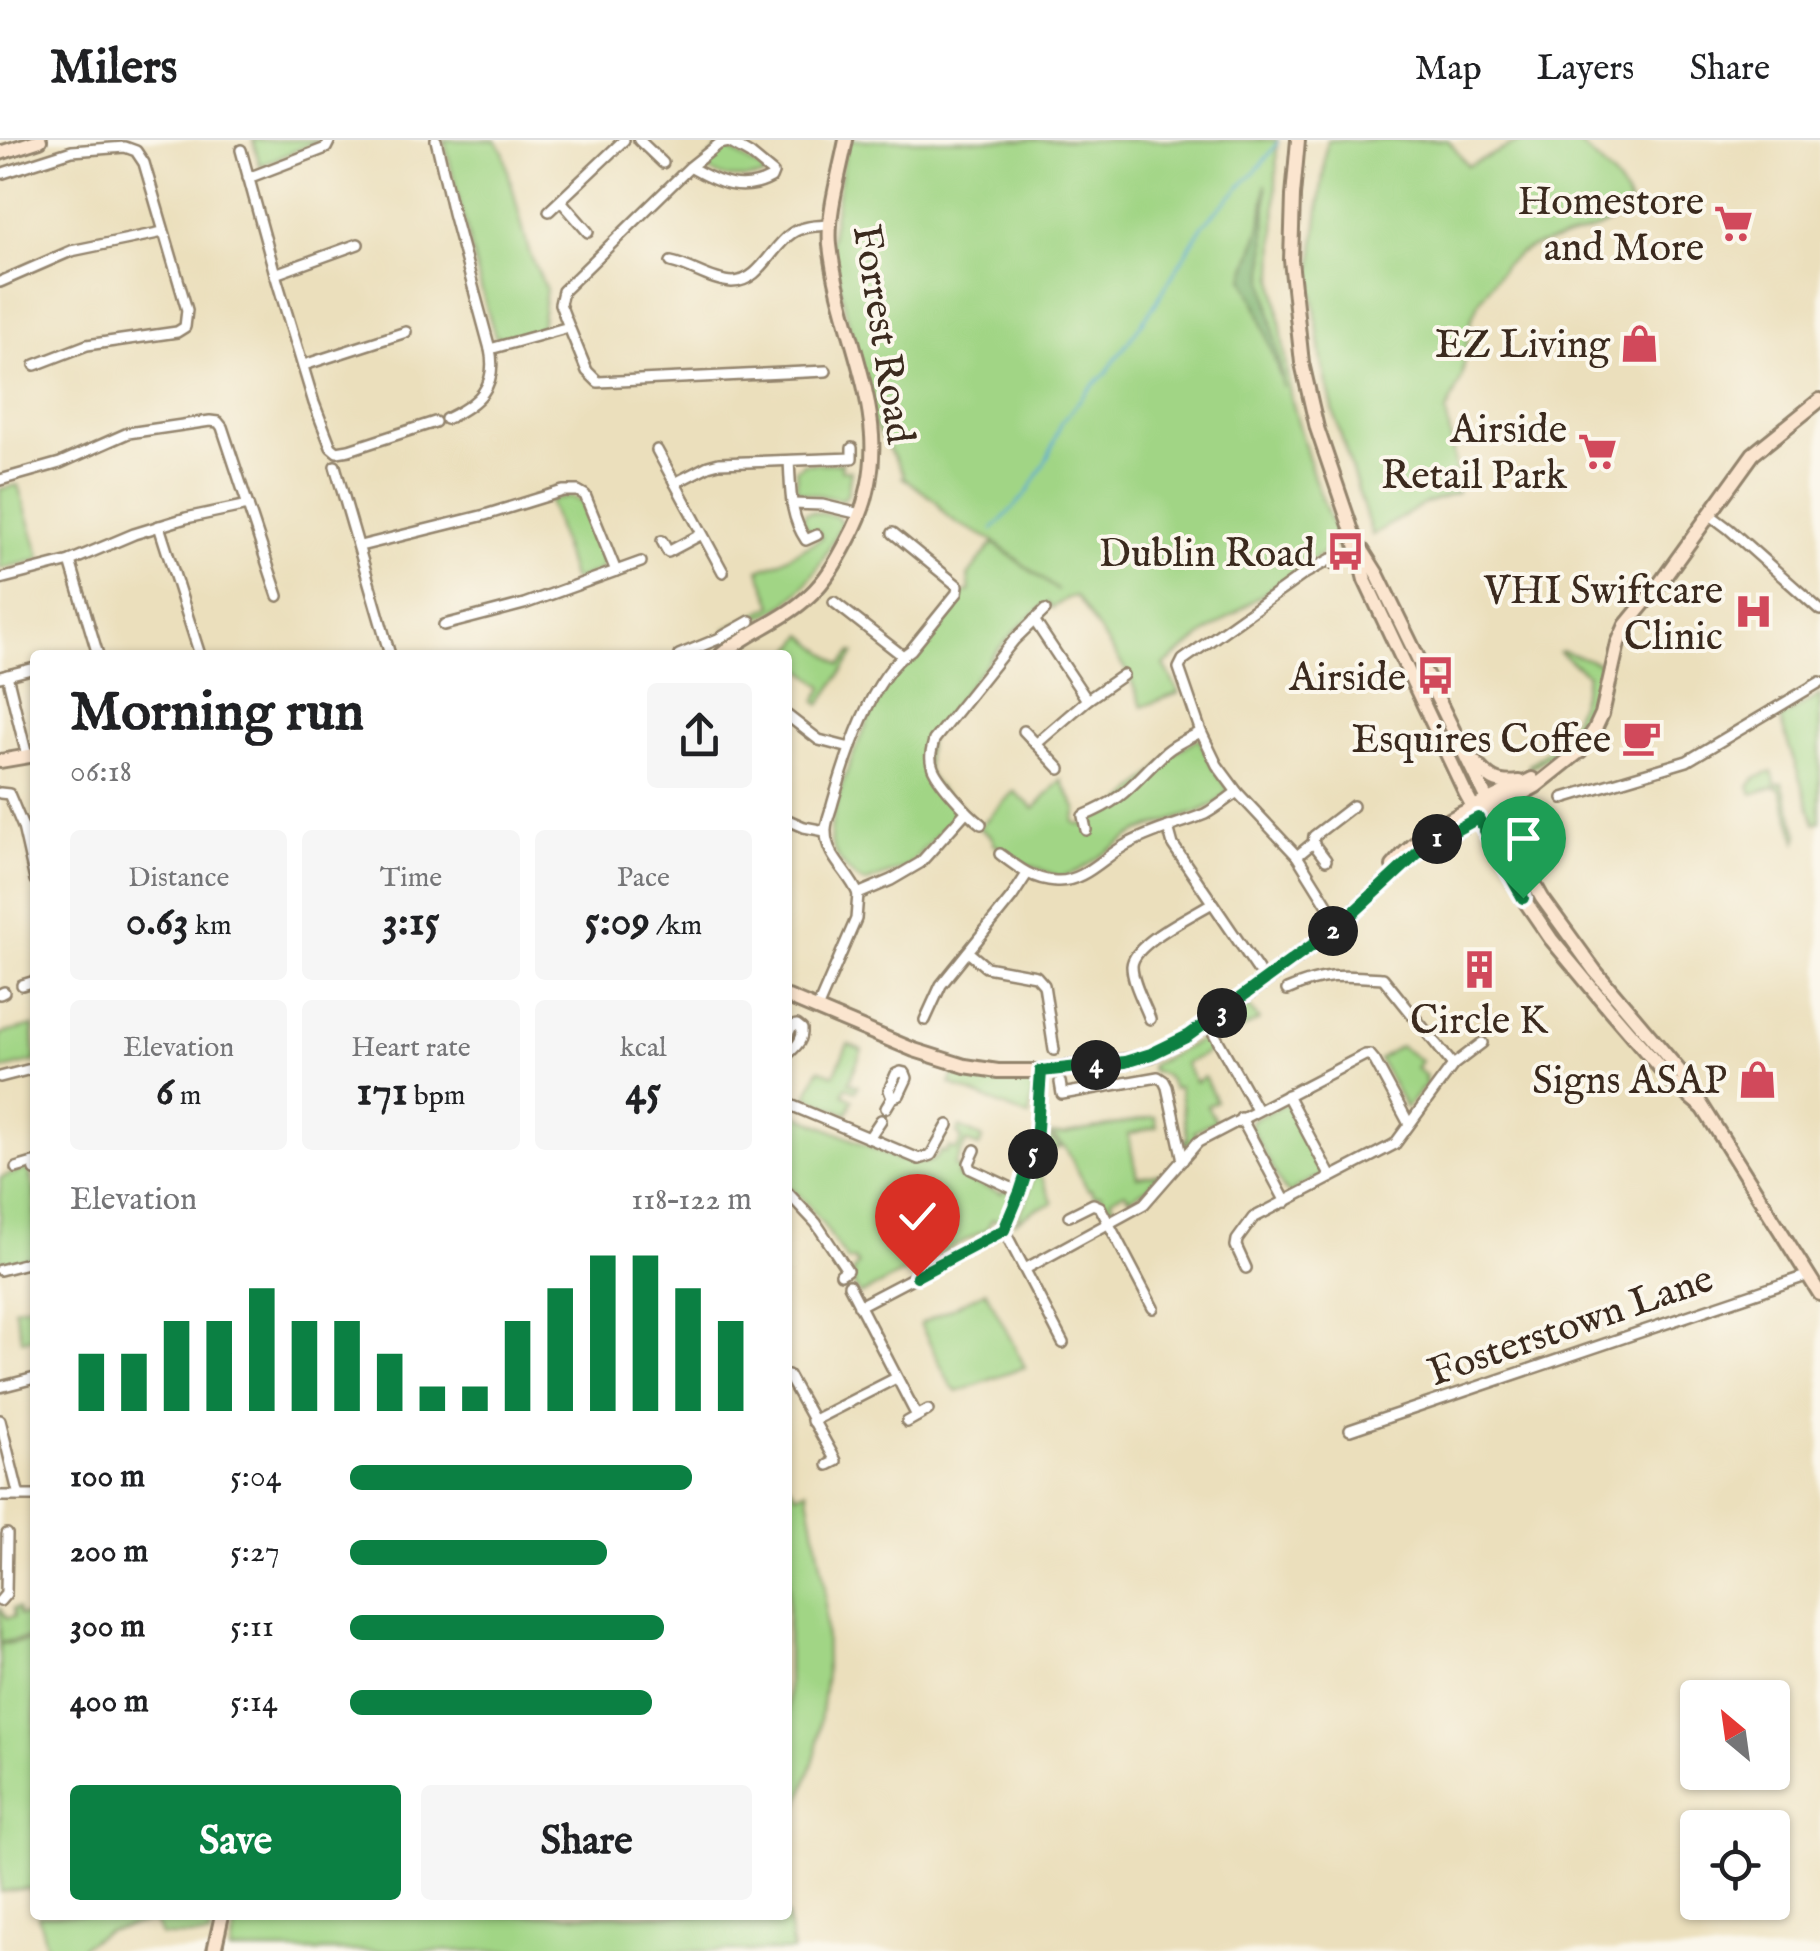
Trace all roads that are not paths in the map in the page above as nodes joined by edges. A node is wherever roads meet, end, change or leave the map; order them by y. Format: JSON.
{"nodes":[{"id":1,"x":40,"y":140,"type":"edge"},
{"id":2,"x":330,"y":140,"type":"edge"},
{"id":3,"x":436,"y":140,"type":"edge"},
{"id":4,"x":624,"y":140,"type":"edge"},
{"id":5,"x":639,"y":140,"type":"edge"},
{"id":6,"x":846,"y":140,"type":"edge"},
{"id":7,"x":1298,"y":140,"type":"edge"},
{"id":8,"x":242,"y":150,"type":"dead end"},
{"id":9,"x":0,"y":153,"type":"edge"},
{"id":10,"x":663,"y":163,"type":"dead end"},
{"id":11,"x":690,"y":167,"type":"junction"},
{"id":12,"x":0,"y":174,"type":"edge"},
{"id":13,"x":248,"y":178,"type":"junction"},
{"id":14,"x":560,"y":201,"type":"junction"},
{"id":15,"x":549,"y":211,"type":"dead end"},
{"id":16,"x":830,"y":225,"type":"junction"},
{"id":17,"x":163,"y":232,"type":"junction"},
{"id":18,"x":588,"y":232,"type":"dead end"},
{"id":19,"x":358,"y":244,"type":"dead end"},
{"id":20,"x":671,"y":262,"type":"dead end"},
{"id":21,"x":276,"y":274,"type":"junction"},
{"id":22,"x":0,"y":282,"type":"edge"},
{"id":23,"x":569,"y":327,"type":"junction"},
{"id":24,"x":406,"y":332,"type":"dead end"},
{"id":25,"x":490,"y":349,"type":"junction"},
{"id":26,"x":35,"y":365,"type":"dead end"},
{"id":27,"x":304,"y":365,"type":"junction"},
{"id":28,"x":826,"y":371,"type":"dead end"},
{"id":29,"x":1820,"y":400,"type":"edge"},
{"id":30,"x":852,"y":448,"type":"dead end"},
{"id":31,"x":658,"y":450,"type":"dead end"},
{"id":32,"x":789,"y":461,"type":"junction"},
{"id":33,"x":334,"y":466,"type":"dead end"},
{"id":34,"x":0,"y":480,"type":"edge"},
{"id":35,"x":675,"y":482,"type":"junction"},
{"id":36,"x":792,"y":504,"type":"junction"},
{"id":37,"x":248,"y":505,"type":"junction"},
{"id":38,"x":860,"y":514,"type":"junction"},
{"id":39,"x":1709,"y":514,"type":"junction"},
{"id":40,"x":159,"y":526,"type":"junction"},
{"id":41,"x":893,"y":532,"type":"dead end"},
{"id":42,"x":702,"y":534,"type":"junction"},
{"id":43,"x":817,"y":536,"type":"dead end"},
{"id":44,"x":1356,"y":540,"type":"junction"},
{"id":45,"x":662,"y":542,"type":"dead end"},
{"id":46,"x":360,"y":546,"type":"junction"},
{"id":47,"x":70,"y":562,"type":"junction"},
{"id":48,"x":641,"y":562,"type":"dead end"},
{"id":49,"x":1335,"y":565,"type":"dead end"},
{"id":50,"x":616,"y":570,"type":"junction"},
{"id":51,"x":722,"y":572,"type":"dead end"},
{"id":52,"x":0,"y":579,"type":"edge"},
{"id":53,"x":278,"y":596,"type":"dead end"},
{"id":54,"x":834,"y":602,"type":"dead end"},
{"id":55,"x":1045,"y":610,"type":"dead end"},
{"id":56,"x":1820,"y":610,"type":"edge"},
{"id":57,"x":1034,"y":620,"type":"junction"},
{"id":58,"x":750,"y":622,"type":"dead end"},
{"id":59,"x":444,"y":625,"type":"dead end"},
{"id":60,"x":97,"y":650,"type":"edge"},
{"id":61,"x":199,"y":650,"type":"edge"},
{"id":62,"x":389,"y":650,"type":"edge"},
{"id":63,"x":691,"y":650,"type":"edge"},
{"id":64,"x":728,"y":650,"type":"edge"},
{"id":65,"x":903,"y":656,"type":"junction"},
{"id":66,"x":30,"y":669,"type":"edge"},
{"id":67,"x":1123,"y":675,"type":"dead end"},
{"id":68,"x":3,"y":676,"type":"edge"},
{"id":69,"x":1820,"y":682,"type":"edge"},
{"id":70,"x":1087,"y":700,"type":"junction"},
{"id":71,"x":792,"y":719,"type":"edge"},
{"id":72,"x":1024,"y":732,"type":"dead end"},
{"id":73,"x":1201,"y":732,"type":"junction"},
{"id":74,"x":1036,"y":744,"type":"junction"},
{"id":75,"x":1463,"y":747,"type":"junction"},
{"id":76,"x":850,"y":748,"type":"junction"},
{"id":77,"x":30,"y":753,"type":"edge"},
{"id":78,"x":30,"y":756,"type":"edge"},
{"id":79,"x":0,"y":761,"type":"edge"},
{"id":80,"x":1060,"y":770,"type":"dead end"},
{"id":81,"x":1557,"y":770,"type":"junction"},
{"id":82,"x":1533,"y":779,"type":"junction"},
{"id":83,"x":1238,"y":792,"type":"junction"},
{"id":84,"x":0,"y":793,"type":"edge"},
{"id":85,"x":1563,"y":798,"type":"dead end"},
{"id":86,"x":1353,"y":806,"type":"dead end"},
{"id":87,"x":1490,"y":806,"type":"junction"},
{"id":88,"x":966,"y":812,"type":"junction"},
{"id":89,"x":1476,"y":813,"type":"junction"},
{"id":90,"x":792,"y":822,"type":"edge"},
{"id":91,"x":981,"y":824,"type":"dead end"},
{"id":92,"x":30,"y":825,"type":"edge"},
{"id":93,"x":23,"y":827,"type":"junction"},
{"id":94,"x":1168,"y":827,"type":"junction"},
{"id":95,"x":1086,"y":830,"type":"dead end"},
{"id":96,"x":825,"y":831,"type":"junction"},
{"id":97,"x":1314,"y":843,"type":"junction"},
{"id":98,"x":1000,"y":854,"type":"dead end"},
{"id":99,"x":1297,"y":856,"type":"junction"},
{"id":100,"x":30,"y":858,"type":"edge"},
{"id":101,"x":1326,"y":860,"type":"dead end"},
{"id":102,"x":1027,"y":874,"type":"junction"},
{"id":103,"x":858,"y":894,"type":"junction"},
{"id":104,"x":1212,"y":903,"type":"junction"},
{"id":105,"x":1340,"y":925,"type":"junction"},
{"id":106,"x":968,"y":952,"type":"junction"},
{"id":107,"x":1258,"y":970,"type":"dead end"},
{"id":108,"x":30,"y":983,"type":"edge"},
{"id":109,"x":22,"y":984,"type":"dead end"},
{"id":110,"x":1287,"y":990,"type":"dead end"},
{"id":111,"x":792,"y":998,"type":"edge"},
{"id":112,"x":817,"y":1009,"type":"junction"},
{"id":113,"x":1150,"y":1019,"type":"dead end"},
{"id":114,"x":925,"y":1020,"type":"dead end"},
{"id":115,"x":1208,"y":1023,"type":"junction"},
{"id":116,"x":792,"y":1026,"type":"edge"},
{"id":117,"x":1482,"y":1043,"type":"dead end"},
{"id":118,"x":792,"y":1050,"type":"edge"},
{"id":119,"x":1054,"y":1050,"type":"dead end"},
{"id":120,"x":1453,"y":1065,"type":"junction"},
{"id":121,"x":30,"y":1069,"type":"edge"},
{"id":122,"x":1041,"y":1071,"type":"junction"},
{"id":123,"x":0,"y":1077,"type":"edge"},
{"id":124,"x":1060,"y":1082,"type":"dead end"},
{"id":125,"x":1287,"y":1095,"type":"junction"},
{"id":126,"x":892,"y":1098,"type":"dead end"},
{"id":127,"x":792,"y":1106,"type":"edge"},
{"id":128,"x":1702,"y":1107,"type":"junction"},
{"id":129,"x":886,"y":1108,"type":"dead end"},
{"id":130,"x":1258,"y":1110,"type":"junction"},
{"id":131,"x":1241,"y":1118,"type":"junction"},
{"id":132,"x":881,"y":1120,"type":"dead end"},
{"id":133,"x":1409,"y":1124,"type":"junction"},
{"id":134,"x":948,"y":1125,"type":"dead end"},
{"id":135,"x":869,"y":1138,"type":"junction"},
{"id":136,"x":975,"y":1150,"type":"dead end"},
{"id":137,"x":1182,"y":1160,"type":"junction"},
{"id":138,"x":30,"y":1166,"type":"edge"},
{"id":139,"x":16,"y":1168,"type":"dead end"},
{"id":140,"x":1331,"y":1177,"type":"junction"},
{"id":141,"x":1020,"y":1192,"type":"junction"},
{"id":142,"x":792,"y":1197,"type":"edge"},
{"id":143,"x":1286,"y":1202,"type":"junction"},
{"id":144,"x":1069,"y":1216,"type":"dead end"},
{"id":145,"x":1109,"y":1224,"type":"junction"},
{"id":146,"x":1004,"y":1230,"type":"junction"},
{"id":147,"x":30,"y":1263,"type":"edge"},
{"id":148,"x":1246,"y":1268,"type":"dead end"},
{"id":149,"x":848,"y":1269,"type":"dead end"},
{"id":150,"x":1025,"y":1269,"type":"junction"},
{"id":151,"x":0,"y":1270,"type":"edge"},
{"id":152,"x":1809,"y":1275,"type":"junction"},
{"id":153,"x":848,"y":1286,"type":"dead end"},
{"id":154,"x":1820,"y":1294,"type":"edge"},
{"id":155,"x":860,"y":1306,"type":"junction"},
{"id":156,"x":1154,"y":1307,"type":"dead end"},
{"id":157,"x":1063,"y":1343,"type":"dead end"},
{"id":158,"x":896,"y":1378,"type":"junction"},
{"id":159,"x":30,"y":1379,"type":"edge"},
{"id":160,"x":792,"y":1384,"type":"edge"},
{"id":161,"x":0,"y":1387,"type":"edge"},
{"id":162,"x":928,"y":1410,"type":"dead end"},
{"id":163,"x":0,"y":1420,"type":"edge"},
{"id":164,"x":812,"y":1422,"type":"junction"},
{"id":165,"x":1350,"y":1430,"type":"dead end"},
{"id":166,"x":828,"y":1465,"type":"dead end"},
{"id":167,"x":0,"y":1496,"type":"edge"},
{"id":168,"x":18,"y":1496,"type":"junction"},
{"id":169,"x":30,"y":1496,"type":"edge"},
{"id":170,"x":8,"y":1534,"type":"dead end"},
{"id":171,"x":0,"y":1600,"type":"edge"},
{"id":172,"x":221,"y":1920,"type":"edge"},
{"id":173,"x":214,"y":1951,"type":"edge"}],
"edges":[{"from":1,"to":9,"type":"street"},
{"from":2,"to":13,"type":"street"},
{"from":3,"to":25,"type":"street"},
{"from":4,"to":14,"type":"street"},
{"from":5,"to":10,"type":"street"},
{"from":6,"to":16,"type":"street","name":"Forrest Road"},
{"from":7,"to":44,"type":"street"},
{"from":8,"to":13,"type":"street"},
{"from":11,"to":11,"type":"street"},
{"from":11,"to":23,"type":"street"},
{"from":12,"to":17,"type":"street"},
{"from":13,"to":21,"type":"street"},
{"from":14,"to":15,"type":"street"},
{"from":14,"to":18,"type":"street"},
{"from":16,"to":20,"type":"street"},
{"from":16,"to":38,"type":"street","name":"Forrest Road"},
{"from":17,"to":22,"type":"street"},
{"from":17,"to":26,"type":"street"},
{"from":19,"to":21,"type":"street"},
{"from":21,"to":27,"type":"street"},
{"from":23,"to":25,"type":"street"},
{"from":23,"to":28,"type":"street"},
{"from":24,"to":27,"type":"street"},
{"from":25,"to":27,"type":"street"},
{"from":29,"to":39,"type":"street"},
{"from":30,"to":32,"type":"street"},
{"from":31,"to":35,"type":"street"},
{"from":32,"to":35,"type":"street"},
{"from":32,"to":36,"type":"street"},
{"from":33,"to":46,"type":"street"},
{"from":34,"to":37,"type":"street"},
{"from":35,"to":42,"type":"street"},
{"from":36,"to":38,"type":"street"},
{"from":36,"to":43,"type":"street"},
{"from":37,"to":40,"type":"street"},
{"from":37,"to":53,"type":"street"},
{"from":38,"to":64,"type":"street","name":"Forrest Road"},
{"from":39,"to":56,"type":"street"},
{"from":39,"to":81,"type":"street"},
{"from":40,"to":47,"type":"street"},
{"from":40,"to":61,"type":"street"},
{"from":41,"to":65,"type":"street"},
{"from":42,"to":45,"type":"street"},
{"from":42,"to":51,"type":"street"},
{"from":44,"to":75,"type":"street"},
{"from":44,"to":89,"type":"street"},
{"from":46,"to":50,"type":"street"},
{"from":46,"to":62,"type":"street"},
{"from":47,"to":52,"type":"street"},
{"from":47,"to":60,"type":"street"},
{"from":48,"to":50,"type":"street"},
{"from":49,"to":73,"type":"street"},
{"from":50,"to":59,"type":"street"},
{"from":54,"to":65,"type":"street"},
{"from":55,"to":57,"type":"street"},
{"from":57,"to":70,"type":"street"},
{"from":57,"to":88,"type":"street"},
{"from":58,"to":63,"type":"street"},
{"from":65,"to":76,"type":"street"},
{"from":66,"to":68,"type":"street"},
{"from":67,"to":70,"type":"street"},
{"from":68,"to":77,"type":"street"},
{"from":69,"to":85,"type":"street"},
{"from":70,"to":74,"type":"street"},
{"from":71,"to":76,"type":"street"},
{"from":72,"to":74,"type":"street"},
{"from":73,"to":83,"type":"street"},
{"from":73,"to":95,"type":"street"},
{"from":74,"to":80,"type":"street"},
{"from":75,"to":82,"type":"street"},
{"from":75,"to":87,"type":"street"},
{"from":76,"to":96,"type":"street"},
{"from":78,"to":79,"type":"street"},
{"from":81,"to":82,"type":"street"},
{"from":81,"to":87,"type":"street"},
{"from":82,"to":87,"type":"street"},
{"from":83,"to":94,"type":"street"},
{"from":83,"to":99,"type":"street"},
{"from":84,"to":93,"type":"street"},
{"from":86,"to":97,"type":"street"},
{"from":87,"to":89,"type":"street"},
{"from":87,"to":128,"type":"street"},
{"from":88,"to":91,"type":"street"},
{"from":88,"to":103,"type":"street"},
{"from":89,"to":105,"type":"street"},
{"from":89,"to":128,"type":"street"},
{"from":90,"to":96,"type":"street"},
{"from":92,"to":93,"type":"street"},
{"from":93,"to":100,"type":"street"},
{"from":94,"to":102,"type":"street"},
{"from":94,"to":104,"type":"street"},
{"from":96,"to":103,"type":"street"},
{"from":97,"to":99,"type":"street"},
{"from":97,"to":101,"type":"street"},
{"from":98,"to":102,"type":"street"},
{"from":99,"to":105,"type":"street"},
{"from":102,"to":106,"type":"street"},
{"from":103,"to":112,"type":"street"},
{"from":104,"to":107,"type":"street"},
{"from":104,"to":113,"type":"street"},
{"from":105,"to":115,"type":"street"},
{"from":106,"to":114,"type":"street"},
{"from":106,"to":119,"type":"street"},
{"from":108,"to":109,"type":"street"},
{"from":110,"to":120,"type":"street"},
{"from":111,"to":112,"type":"street"},
{"from":112,"to":122,"type":"street"},
{"from":115,"to":122,"type":"street"},
{"from":115,"to":130,"type":"street"},
{"from":116,"to":118,"type":"street"},
{"from":117,"to":120,"type":"street"},
{"from":120,"to":133,"type":"street"},
{"from":121,"to":123,"type":"street"},
{"from":122,"to":141,"type":"street"},
{"from":124,"to":137,"type":"street"},
{"from":125,"to":130,"type":"street"},
{"from":125,"to":133,"type":"street"},
{"from":125,"to":140,"type":"street"},
{"from":126,"to":129,"type":"street"},
{"from":127,"to":135,"type":"street"},
{"from":128,"to":152,"type":"street"},
{"from":130,"to":131,"type":"street"},
{"from":131,"to":137,"type":"street"},
{"from":131,"to":143,"type":"street"},
{"from":132,"to":135,"type":"street"},
{"from":133,"to":140,"type":"street"},
{"from":134,"to":135,"type":"street"},
{"from":136,"to":141,"type":"street"},
{"from":137,"to":145,"type":"street"},
{"from":138,"to":139,"type":"street"},
{"from":140,"to":143,"type":"street"},
{"from":141,"to":146,"type":"street"},
{"from":142,"to":149,"type":"street"},
{"from":143,"to":148,"type":"street"},
{"from":144,"to":145,"type":"street"},
{"from":145,"to":150,"type":"street"},
{"from":145,"to":156,"type":"street"},
{"from":146,"to":150,"type":"street"},
{"from":146,"to":155,"type":"street"},
{"from":147,"to":151,"type":"street"},
{"from":150,"to":157,"type":"street"},
{"from":152,"to":154,"type":"street"},
{"from":152,"to":165,"type":"street","name":"Fosterstown Lane"},
{"from":153,"to":155,"type":"street"},
{"from":155,"to":158,"type":"street"},
{"from":158,"to":162,"type":"street"},
{"from":158,"to":164,"type":"street"},
{"from":159,"to":161,"type":"street"},
{"from":160,"to":164,"type":"street"},
{"from":163,"to":168,"type":"street"},
{"from":164,"to":166,"type":"street"},
{"from":167,"to":168,"type":"street"},
{"from":168,"to":169,"type":"street"},
{"from":170,"to":171,"type":"street"},
{"from":172,"to":173,"type":"street"}]}
